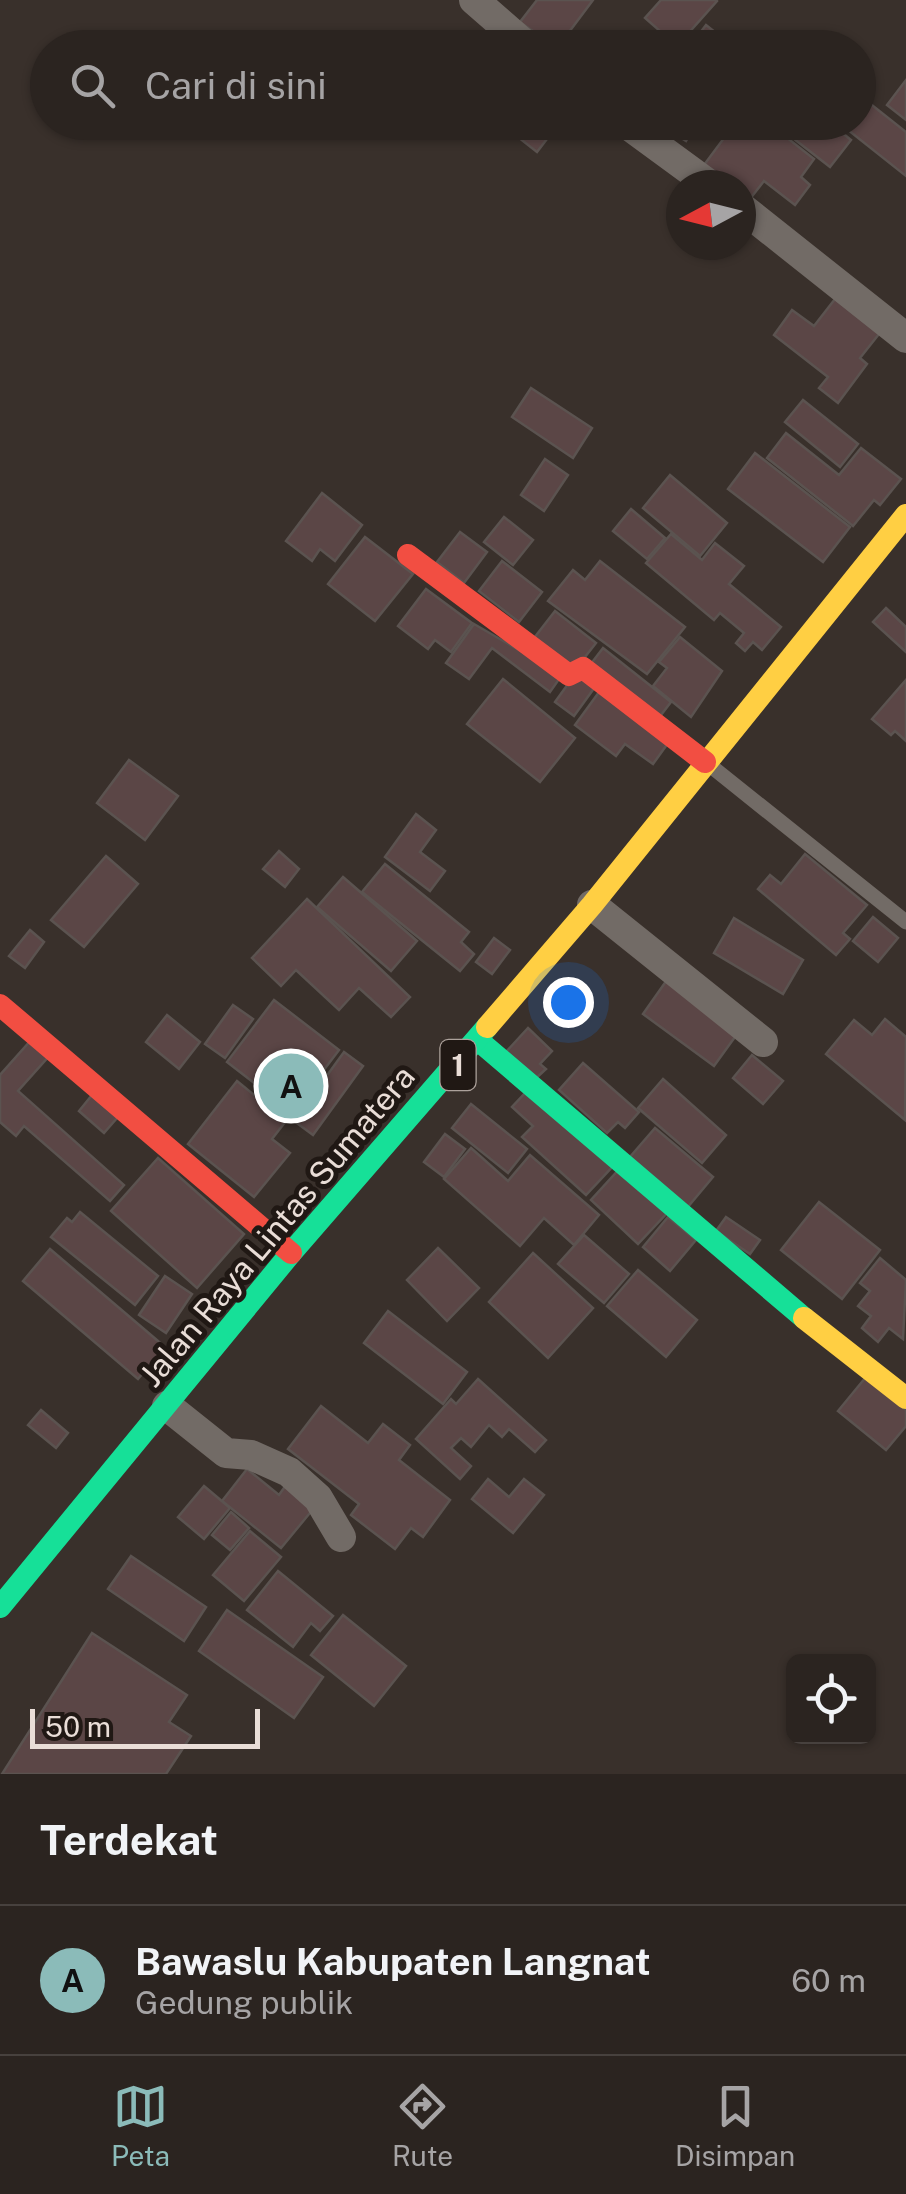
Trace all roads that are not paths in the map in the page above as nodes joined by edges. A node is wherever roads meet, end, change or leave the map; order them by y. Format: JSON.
{"nodes":[{"id":1,"x":474,"y":0,"type":"edge"},
{"id":2,"x":508,"y":30,"type":"edge"},
{"id":3,"x":649,"y":140,"type":"edge"},
{"id":4,"x":690,"y":170,"type":"edge"},
{"id":5,"x":756,"y":219,"type":"edge"},
{"id":6,"x":906,"y":338,"type":"edge"},
{"id":7,"x":900,"y":537,"type":"edge"},
{"id":8,"x":408,"y":555,"type":"dead end"},
{"id":9,"x":705,"y":762,"type":"junction"},
{"id":10,"x":592,"y":904,"type":"junction"},
{"id":11,"x":906,"y":922,"type":"edge"},
{"id":12,"x":0,"y":1005,"type":"edge"},
{"id":13,"x":478,"y":1041,"type":"junction"},
{"id":14,"x":764,"y":1042,"type":"dead end"},
{"id":15,"x":291,"y":1253,"type":"junction"},
{"id":16,"x":906,"y":1398,"type":"edge"},
{"id":17,"x":166,"y":1406,"type":"junction"},
{"id":18,"x":341,"y":1538,"type":"dead end"},
{"id":19,"x":0,"y":1607,"type":"edge"}],
"edges":[{"from":1,"to":2,"type":"street"},
{"from":3,"to":4,"type":"street"},
{"from":5,"to":6,"type":"street"},
{"from":7,"to":9,"type":"main road","name":"Jalan Raya Lintas Sumatera","number":"1"},
{"from":8,"to":9,"type":"main road"},
{"from":9,"to":10,"type":"main road","name":"Jalan Raya Lintas Sumatera","number":"1"},
{"from":9,"to":11,"type":"lane"},
{"from":10,"to":13,"type":"main road","name":"Jalan Raya Lintas Sumatera","number":"1"},
{"from":10,"to":14,"type":"street"},
{"from":12,"to":15,"type":"main road"},
{"from":13,"to":15,"type":"main road","name":"Jalan Raya Lintas Sumatera","number":"1"},
{"from":13,"to":16,"type":"main road"},
{"from":15,"to":17,"type":"main road","name":"Jalan Raya Lintas Sumatera","number":"1"},
{"from":17,"to":18,"type":"street"},
{"from":17,"to":19,"type":"main road","name":"Jalan Raya Lintas Sumatera","number":"1"}]}
